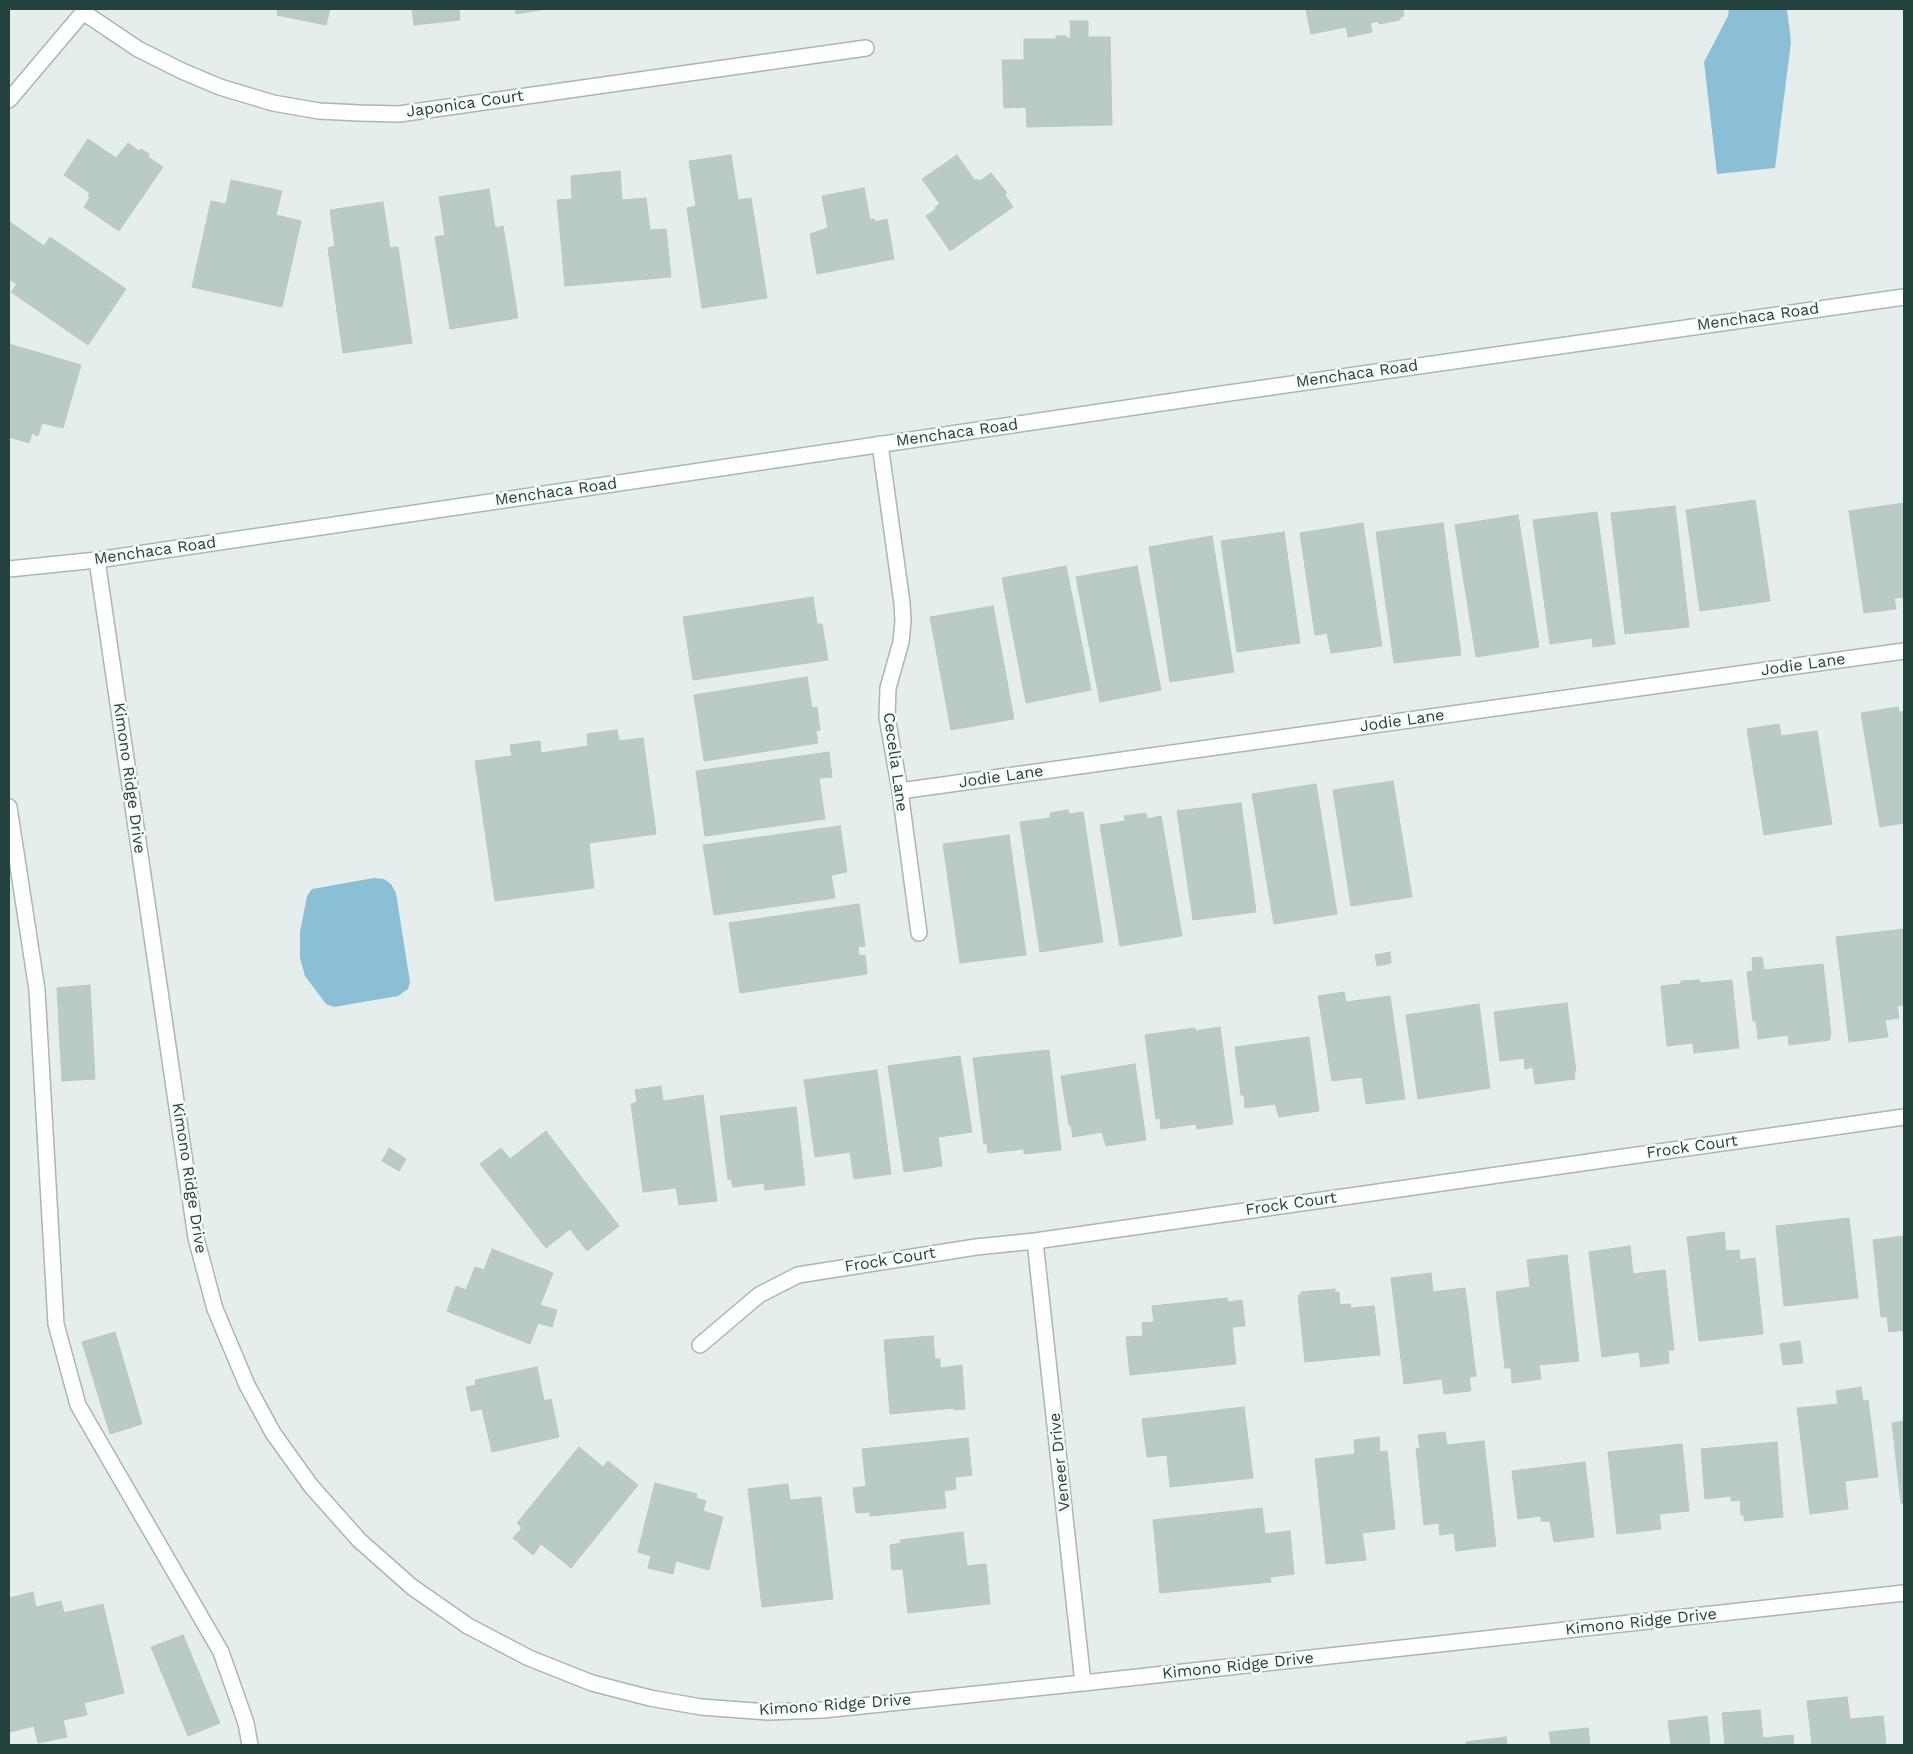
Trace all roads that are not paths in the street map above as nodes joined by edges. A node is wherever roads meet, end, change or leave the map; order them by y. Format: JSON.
{"nodes":[{"id":1,"x":84,"y":10,"type":"edge"},
{"id":2,"x":866,"y":48,"type":"dead end"},
{"id":3,"x":9,"y":100,"type":"edge"},
{"id":4,"x":1904,"y":297,"type":"edge"},
{"id":5,"x":880,"y":444,"type":"junction"},
{"id":6,"x":97,"y":560,"type":"junction"},
{"id":7,"x":9,"y":569,"type":"edge"},
{"id":8,"x":1904,"y":651,"type":"edge"},
{"id":9,"x":900,"y":791,"type":"junction"},
{"id":10,"x":9,"y":807,"type":"edge"},
{"id":11,"x":919,"y":933,"type":"dead end"},
{"id":12,"x":1904,"y":1117,"type":"edge"},
{"id":13,"x":1035,"y":1241,"type":"junction"},
{"id":14,"x":700,"y":1345,"type":"dead end"},
{"id":15,"x":1904,"y":1593,"type":"edge"},
{"id":16,"x":1083,"y":1683,"type":"junction"},
{"id":17,"x":250,"y":1745,"type":"edge"}],
"edges":[{"from":1,"to":2,"type":"street","name":"Japonica Court"},
{"from":1,"to":3,"type":"street"},
{"from":4,"to":5,"type":"street","name":"Menchaca Road"},
{"from":5,"to":6,"type":"street","name":"Menchaca Road"},
{"from":5,"to":9,"type":"street","name":"Cecelia Lane"},
{"from":6,"to":7,"type":"street","name":"Menchaca Road"},
{"from":6,"to":16,"type":"street","name":"Kimono Ridge Drive"},
{"from":8,"to":9,"type":"street","name":"Jodie Lane"},
{"from":9,"to":11,"type":"street","name":"Cecelia Lane"},
{"from":10,"to":17,"type":"street"},
{"from":12,"to":13,"type":"street","name":"Frock Court"},
{"from":13,"to":14,"type":"street","name":"Frock Court"},
{"from":13,"to":16,"type":"street","name":"Veneer Drive"},
{"from":15,"to":16,"type":"street","name":"Kimono Ridge Drive"}]}
